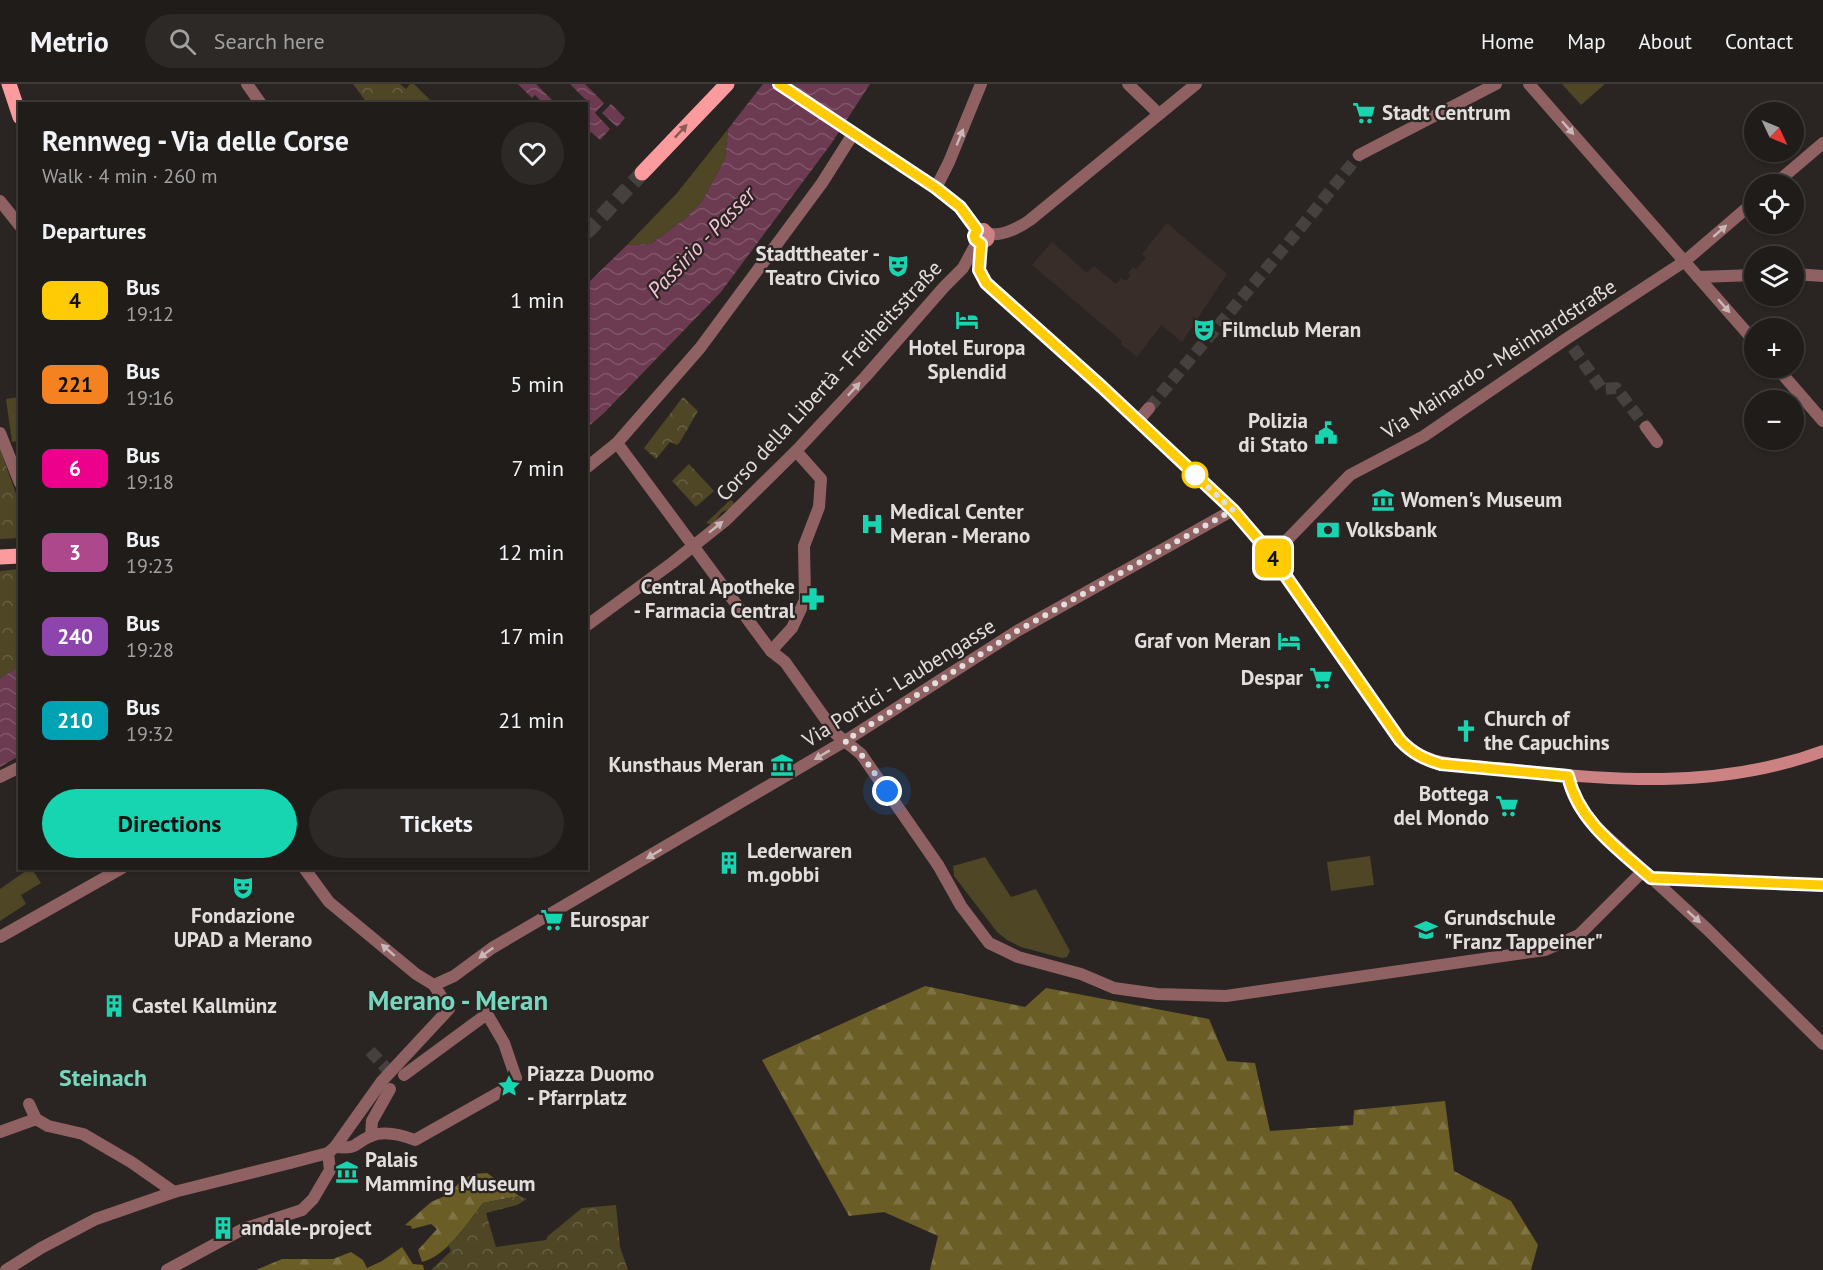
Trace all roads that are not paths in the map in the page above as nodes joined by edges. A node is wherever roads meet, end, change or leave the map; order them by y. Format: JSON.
{"nodes":[{"id":1,"x":9,"y":84,"type":"edge"},
{"id":2,"x":247,"y":84,"type":"edge"},
{"id":3,"x":727,"y":84,"type":"edge"},
{"id":4,"x":779,"y":84,"type":"edge"},
{"id":5,"x":981,"y":84,"type":"edge"},
{"id":6,"x":1128,"y":84,"type":"edge"},
{"id":7,"x":1196,"y":84,"type":"edge"},
{"id":8,"x":1496,"y":84,"type":"edge"},
{"id":9,"x":1529,"y":84,"type":"edge"},
{"id":10,"x":260,"y":102,"type":"edge"},
{"id":11,"x":18,"y":111,"type":"edge"},
{"id":12,"x":1159,"y":114,"type":"junction"},
{"id":13,"x":849,"y":131,"type":"junction"},
{"id":14,"x":1823,"y":143,"type":"edge"},
{"id":15,"x":1359,"y":155,"type":"tunnel mouth"},
{"id":16,"x":642,"y":173,"type":"tunnel mouth"},
{"id":17,"x":1787,"y":174,"type":"edge"},
{"id":18,"x":936,"y":188,"type":"junction"},
{"id":19,"x":0,"y":201,"type":"edge"},
{"id":20,"x":1744,"y":210,"type":"edge"},
{"id":21,"x":18,"y":224,"type":"edge"},
{"id":22,"x":981,"y":237,"type":"junction"},
{"id":23,"x":1685,"y":261,"type":"junction"},
{"id":24,"x":1744,"y":275,"type":"edge"},
{"id":25,"x":1804,"y":275,"type":"edge"},
{"id":26,"x":1823,"y":276,"type":"edge"},
{"id":27,"x":1698,"y":277,"type":"junction"},
{"id":28,"x":1744,"y":329,"type":"edge"},
{"id":29,"x":1786,"y":378,"type":"edge"},
{"id":30,"x":1149,"y":408,"type":"tunnel mouth"},
{"id":31,"x":1138,"y":421,"type":"junction"},
{"id":32,"x":1823,"y":421,"type":"edge"},
{"id":33,"x":1646,"y":427,"type":"tunnel mouth"},
{"id":34,"x":0,"y":433,"type":"edge"},
{"id":35,"x":1657,"y":442,"type":"dead end"},
{"id":36,"x":617,"y":444,"type":"junction"},
{"id":37,"x":796,"y":451,"type":"junction"},
{"id":38,"x":588,"y":466,"type":"edge"},
{"id":39,"x":18,"y":478,"type":"edge"},
{"id":40,"x":1233,"y":510,"type":"junction"},
{"id":41,"x":693,"y":546,"type":"junction"},
{"id":42,"x":1269,"y":552,"type":"junction"},
{"id":43,"x":18,"y":556,"type":"edge"},
{"id":44,"x":0,"y":557,"type":"edge"},
{"id":45,"x":588,"y":625,"type":"edge"},
{"id":46,"x":771,"y":651,"type":"junction"},
{"id":47,"x":845,"y":741,"type":"junction"},
{"id":48,"x":1823,"y":751,"type":"edge"},
{"id":49,"x":1485,"y":767,"type":"dead end"},
{"id":50,"x":18,"y":768,"type":"edge"},
{"id":51,"x":1498,"y":768,"type":"dead end"},
{"id":52,"x":1568,"y":776,"type":"junction"},
{"id":53,"x":0,"y":777,"type":"edge"},
{"id":54,"x":118,"y":870,"type":"edge"},
{"id":55,"x":305,"y":870,"type":"edge"},
{"id":56,"x":1647,"y":874,"type":"junction"},
{"id":57,"x":1823,"y":885,"type":"edge"},
{"id":58,"x":0,"y":937,"type":"edge"},
{"id":59,"x":434,"y":985,"type":"junction"},
{"id":60,"x":1823,"y":1044,"type":"edge"},
{"id":61,"x":404,"y":1076,"type":"dead end"},
{"id":62,"x":390,"y":1089,"type":"dead end"},
{"id":63,"x":29,"y":1104,"type":"dead end"},
{"id":64,"x":36,"y":1119,"type":"junction"},
{"id":65,"x":0,"y":1132,"type":"edge"},
{"id":66,"x":371,"y":1136,"type":"junction"},
{"id":67,"x":331,"y":1150,"type":"junction"},
{"id":68,"x":174,"y":1192,"type":"junction"},
{"id":69,"x":6,"y":1270,"type":"edge"},
{"id":70,"x":167,"y":1270,"type":"edge"}],
"edges":[{"from":1,"to":11,"type":"main road"},
{"from":2,"to":10,"type":"street"},
{"from":16,"to":3,"type":"main road","one_way":true},
{"from":4,"to":13,"type":"main road"},
{"from":18,"to":5,"type":"street","one_way":true},
{"from":6,"to":12,"type":"street"},
{"from":7,"to":12,"type":"street"},
{"from":8,"to":15,"type":"street"},
{"from":9,"to":23,"type":"street","one_way":true},
{"from":12,"to":22,"type":"street"},
{"from":13,"to":18,"type":"main road"},
{"from":13,"to":36,"type":"street"},
{"from":14,"to":17,"type":"street"},
{"from":18,"to":22,"type":"main road"},
{"from":19,"to":21,"type":"street"},
{"from":23,"to":20,"type":"street","name":"Via Mainardo - Meinhardstraße","one_way":true},
{"from":22,"to":31,"type":"main road"},
{"from":37,"to":22,"type":"street","name":"Corso della Libertà - Freiheitsstraße","one_way":true},
{"from":23,"to":27,"type":"street"},
{"from":23,"to":42,"type":"street","name":"Via Mainardo - Meinhardstraße"},
{"from":24,"to":27,"type":"street"},
{"from":25,"to":26,"type":"street"},
{"from":27,"to":28,"type":"street","one_way":true},
{"from":29,"to":32,"type":"street"},
{"from":30,"to":31,"type":"street"},
{"from":31,"to":40,"type":"main road"},
{"from":33,"to":35,"type":"street"},
{"from":34,"to":39,"type":"street"},
{"from":36,"to":38,"type":"street"},
{"from":36,"to":41,"type":"street"},
{"from":41,"to":37,"type":"street","name":"Corso della Libertà - Freiheitsstraße","one_way":true},
{"from":37,"to":46,"type":"street"},
{"from":40,"to":42,"type":"main road"},
{"from":40,"to":47,"type":"street","name":"Via Portici - Laubengasse"},
{"from":41,"to":45,"type":"street","name":"Corso della Libertà - Freiheitsstraße"},
{"from":41,"to":46,"type":"street"},
{"from":42,"to":49,"type":"main road"},
{"from":43,"to":44,"type":"main road"},
{"from":46,"to":47,"type":"street"},
{"from":47,"to":56,"type":"street"},
{"from":47,"to":59,"type":"street","name":"Via Portici - Laubengasse","one_way":true},
{"from":48,"to":52,"type":"main road"},
{"from":50,"to":53,"type":"street"},
{"from":51,"to":52,"type":"main road"},
{"from":52,"to":56,"type":"street"},
{"from":54,"to":58,"type":"street"},
{"from":59,"to":55,"type":"street","one_way":true},
{"from":56,"to":57,"type":"street"},
{"from":56,"to":60,"type":"street","one_way":true},
{"from":59,"to":67,"type":"street"},
{"from":61,"to":66,"type":"street"},
{"from":62,"to":66,"type":"street"},
{"from":63,"to":64,"type":"street"},
{"from":64,"to":65,"type":"street"},
{"from":64,"to":68,"type":"street"},
{"from":66,"to":67,"type":"street"},
{"from":67,"to":68,"type":"street"},
{"from":67,"to":70,"type":"street"},
{"from":68,"to":69,"type":"street"}]}
